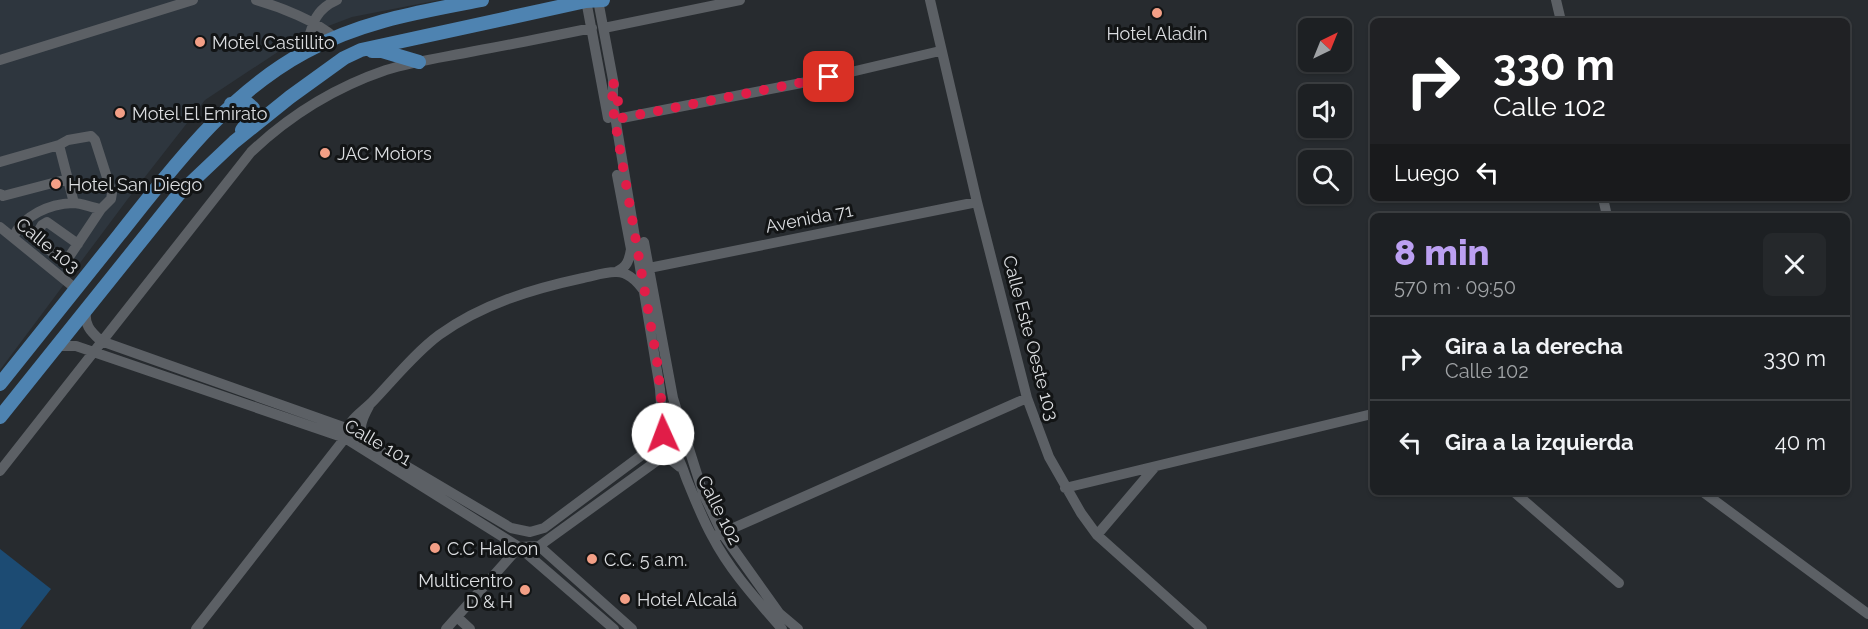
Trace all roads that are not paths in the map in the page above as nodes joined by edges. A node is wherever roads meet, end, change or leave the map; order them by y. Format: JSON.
{"nodes":[{"id":1,"x":193,"y":0,"type":"edge"},
{"id":2,"x":256,"y":0,"type":"edge"},
{"id":3,"x":337,"y":0,"type":"edge"},
{"id":4,"x":482,"y":0,"type":"edge"},
{"id":5,"x":594,"y":0,"type":"edge"},
{"id":6,"x":740,"y":0,"type":"edge"},
{"id":7,"x":930,"y":0,"type":"edge"},
{"id":8,"x":1556,"y":0,"type":"edge"},
{"id":9,"x":1560,"y":18,"type":"edge"},
{"id":10,"x":313,"y":24,"type":"junction"},
{"id":11,"x":592,"y":28,"type":"junction"},
{"id":12,"x":604,"y":28,"type":"junction"},
{"id":13,"x":335,"y":38,"type":"junction"},
{"id":14,"x":361,"y":50,"type":"junction"},
{"id":15,"x":940,"y":51,"type":"junction"},
{"id":16,"x":305,"y":52,"type":"junction"},
{"id":17,"x":0,"y":60,"type":"edge"},
{"id":18,"x":419,"y":62,"type":"junction"},
{"id":19,"x":613,"y":81,"type":"junction"},
{"id":20,"x":231,"y":104,"type":"junction"},
{"id":21,"x":622,"y":118,"type":"junction"},
{"id":22,"x":234,"y":142,"type":"junction"},
{"id":23,"x":59,"y":145,"type":"junction"},
{"id":24,"x":0,"y":162,"type":"edge"},
{"id":25,"x":68,"y":180,"type":"junction"},
{"id":26,"x":0,"y":194,"type":"edge"},
{"id":27,"x":977,"y":202,"type":"junction"},
{"id":28,"x":74,"y":203,"type":"junction"},
{"id":29,"x":101,"y":209,"type":"junction"},
{"id":30,"x":0,"y":226,"type":"edge"},
{"id":31,"x":13,"y":237,"type":"junction"},
{"id":32,"x":78,"y":244,"type":"dead end"},
{"id":33,"x":649,"y":268,"type":"junction"},
{"id":34,"x":616,"y":272,"type":"junction"},
{"id":35,"x":76,"y":289,"type":"junction"},
{"id":36,"x":645,"y":291,"type":"junction"},
{"id":37,"x":86,"y":309,"type":"junction"},
{"id":38,"x":101,"y":341,"type":"junction"},
{"id":39,"x":55,"y":346,"type":"junction"},
{"id":40,"x":93,"y":352,"type":"junction"},
{"id":41,"x":0,"y":384,"type":"edge"},
{"id":42,"x":1027,"y":398,"type":"junction"},
{"id":43,"x":369,"y":406,"type":"junction"},
{"id":44,"x":1370,"y":414,"type":"edge"},
{"id":45,"x":0,"y":417,"type":"edge"},
{"id":46,"x":345,"y":433,"type":"junction"},
{"id":47,"x":658,"y":443,"type":"junction"},
{"id":48,"x":680,"y":467,"type":"junction"},
{"id":49,"x":1154,"y":468,"type":"junction"},
{"id":50,"x":0,"y":471,"type":"edge"},
{"id":51,"x":1065,"y":488,"type":"junction"},
{"id":52,"x":1517,"y":495,"type":"edge"},
{"id":53,"x":1707,"y":495,"type":"edge"},
{"id":54,"x":584,"y":498,"type":"junction"},
{"id":55,"x":584,"y":514,"type":"junction"},
{"id":56,"x":483,"y":518,"type":"junction"},
{"id":57,"x":717,"y":535,"type":"junction"},
{"id":58,"x":1097,"y":535,"type":"junction"},
{"id":59,"x":539,"y":546,"type":"junction"},
{"id":60,"x":519,"y":547,"type":"junction"},
{"id":61,"x":1619,"y":583,"type":"dead end"},
{"id":62,"x":588,"y":590,"type":"junction"},
{"id":63,"x":579,"y":599,"type":"junction"},
{"id":64,"x":1868,"y":614,"type":"edge"},
{"id":65,"x":456,"y":617,"type":"junction"},
{"id":66,"x":196,"y":629,"type":"edge"},
{"id":67,"x":446,"y":629,"type":"edge"},
{"id":68,"x":470,"y":629,"type":"edge"},
{"id":69,"x":614,"y":629,"type":"edge"},
{"id":70,"x":633,"y":629,"type":"edge"},
{"id":71,"x":782,"y":629,"type":"edge"},
{"id":72,"x":798,"y":629,"type":"edge"},
{"id":73,"x":1202,"y":629,"type":"edge"}],
"edges":[{"from":1,"to":17,"type":"street"},
{"from":2,"to":10,"type":"street"},
{"from":3,"to":10,"type":"street"},
{"from":4,"to":13,"type":"main road"},
{"from":5,"to":11,"type":"street"},
{"from":5,"to":12,"type":"street","name":"Calle 102"},
{"from":5,"to":14,"type":"main road"},
{"from":6,"to":12,"type":"street"},
{"from":7,"to":15,"type":"street","name":"Calle Este Oeste 103"},
{"from":8,"to":9,"type":"street"},
{"from":10,"to":13,"type":"street"},
{"from":10,"to":16,"type":"street"},
{"from":11,"to":18,"type":"street"},
{"from":11,"to":34,"type":"street"},
{"from":12,"to":19,"type":"street","name":"Calle 102"},
{"from":13,"to":16,"type":"main road"},
{"from":14,"to":18,"type":"main road"},
{"from":14,"to":22,"type":"main road"},
{"from":15,"to":21,"type":"street"},
{"from":15,"to":27,"type":"street","name":"Calle Este Oeste 103"},
{"from":16,"to":20,"type":"main road"},
{"from":18,"to":38,"type":"street"},
{"from":19,"to":21,"type":"street","name":"Calle 102"},
{"from":19,"to":36,"type":"street","name":"Calle 102"},
{"from":20,"to":22,"type":"main road"},
{"from":20,"to":35,"type":"main road"},
{"from":21,"to":33,"type":"street","name":"Calle 102"},
{"from":22,"to":37,"type":"main road"},
{"from":23,"to":24,"type":"street"},
{"from":23,"to":25,"type":"street"},
{"from":23,"to":29,"type":"street"},
{"from":25,"to":26,"type":"street"},
{"from":25,"to":28,"type":"street"},
{"from":27,"to":33,"type":"street","name":"Avenida 71"},
{"from":27,"to":42,"type":"street","name":"Calle Este Oeste 103"},
{"from":28,"to":29,"type":"street"},
{"from":28,"to":31,"type":"street"},
{"from":29,"to":32,"type":"street"},
{"from":30,"to":31,"type":"street","name":"Calle 103"},
{"from":31,"to":35,"type":"street","name":"Calle 103"},
{"from":33,"to":57,"type":"street","name":"Calle 102"},
{"from":34,"to":36,"type":"street"},
{"from":34,"to":43,"type":"street"},
{"from":35,"to":41,"type":"main road"},
{"from":36,"to":47,"type":"street","name":"Calle 102"},
{"from":37,"to":38,"type":"street"},
{"from":37,"to":39,"type":"main road"},
{"from":38,"to":40,"type":"street"},
{"from":38,"to":46,"type":"street","name":"Calle 101"},
{"from":39,"to":40,"type":"street","name":"Calle 101"},
{"from":39,"to":45,"type":"main road"},
{"from":40,"to":46,"type":"street","name":"Calle 101"},
{"from":40,"to":50,"type":"street"},
{"from":42,"to":51,"type":"street","name":"Calle Este Oeste 103"},
{"from":42,"to":57,"type":"street"},
{"from":43,"to":46,"type":"street"},
{"from":43,"to":56,"type":"street"},
{"from":44,"to":49,"type":"street"},
{"from":46,"to":56,"type":"street","name":"Calle 101"},
{"from":46,"to":66,"type":"street"},
{"from":47,"to":48,"type":"street","name":"Calle 102"},
{"from":47,"to":54,"type":"street"},
{"from":48,"to":55,"type":"street"},
{"from":48,"to":57,"type":"street","name":"Calle 102"},
{"from":49,"to":51,"type":"street"},
{"from":49,"to":58,"type":"street"},
{"from":51,"to":58,"type":"street","name":"Calle Este Oeste 103"},
{"from":52,"to":61,"type":"street"},
{"from":53,"to":64,"type":"street"},
{"from":54,"to":55,"type":"street"},
{"from":54,"to":56,"type":"street"},
{"from":55,"to":59,"type":"street"},
{"from":56,"to":60,"type":"street","name":"Calle 101"},
{"from":57,"to":71,"type":"street","name":"Calle 102"},
{"from":57,"to":72,"type":"street","name":"Calle 102"},
{"from":58,"to":73,"type":"street","name":"Calle Este Oeste 103"},
{"from":59,"to":60,"type":"street"},
{"from":59,"to":62,"type":"street"},
{"from":60,"to":63,"type":"street","name":"Calle 101"},
{"from":60,"to":65,"type":"street"},
{"from":62,"to":63,"type":"street"},
{"from":62,"to":70,"type":"street"},
{"from":63,"to":69,"type":"street","name":"Calle 101"},
{"from":65,"to":67,"type":"street"},
{"from":65,"to":68,"type":"street"}]}
